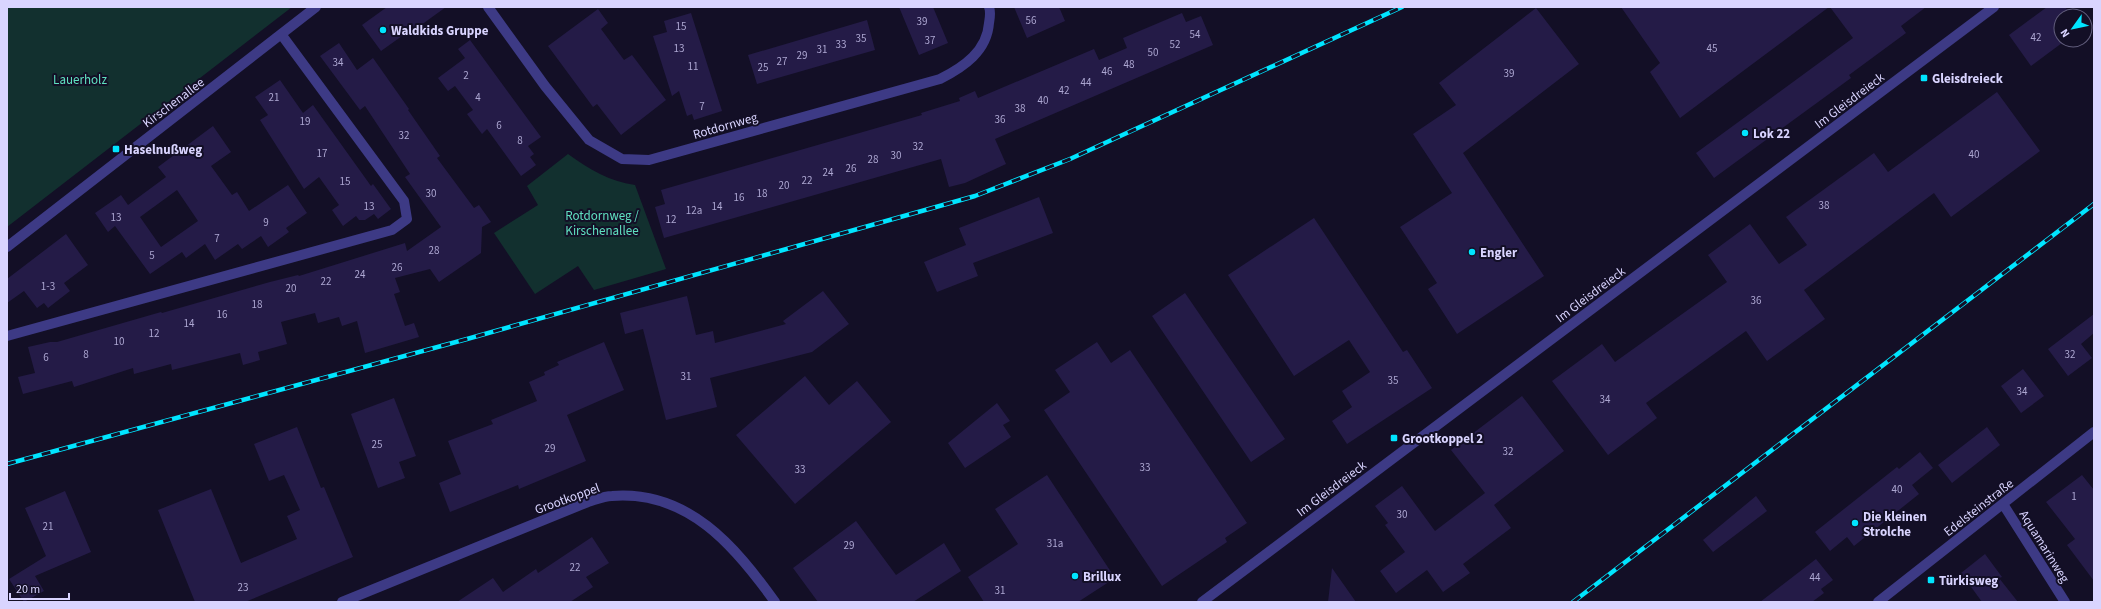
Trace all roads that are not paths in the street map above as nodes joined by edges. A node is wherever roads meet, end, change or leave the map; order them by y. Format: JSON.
{"nodes":[{"id":1,"x":316,"y":7,"type":"edge"},
{"id":2,"x":488,"y":7,"type":"edge"},
{"id":3,"x":989,"y":7,"type":"edge"},
{"id":4,"x":1994,"y":7,"type":"edge"},
{"id":5,"x":281,"y":34,"type":"junction"},
{"id":6,"x":7,"y":247,"type":"edge"},
{"id":7,"x":7,"y":336,"type":"edge"},
{"id":8,"x":2094,"y":432,"type":"edge"},
{"id":9,"x":2003,"y":504,"type":"junction"},
{"id":10,"x":342,"y":602,"type":"edge"},
{"id":11,"x":775,"y":602,"type":"edge"},
{"id":12,"x":1202,"y":602,"type":"edge"},
{"id":13,"x":1878,"y":602,"type":"edge"},
{"id":14,"x":2065,"y":602,"type":"edge"}],
"edges":[{"from":1,"to":5,"type":"street","name":"Kirschenallee"},
{"from":2,"to":3,"type":"street","name":"Rotdornweg"},
{"from":4,"to":12,"type":"street","name":"Im Gleisdreieck"},
{"from":5,"to":6,"type":"street","name":"Kirschenallee"},
{"from":5,"to":7,"type":"street"},
{"from":8,"to":9,"type":"street","name":"Edelsteinstraße"},
{"from":9,"to":13,"type":"street","name":"Edelsteinstraße"},
{"from":9,"to":14,"type":"street","name":"Aquamarinweg"},
{"from":10,"to":11,"type":"street","name":"Grootkoppel"}]}
